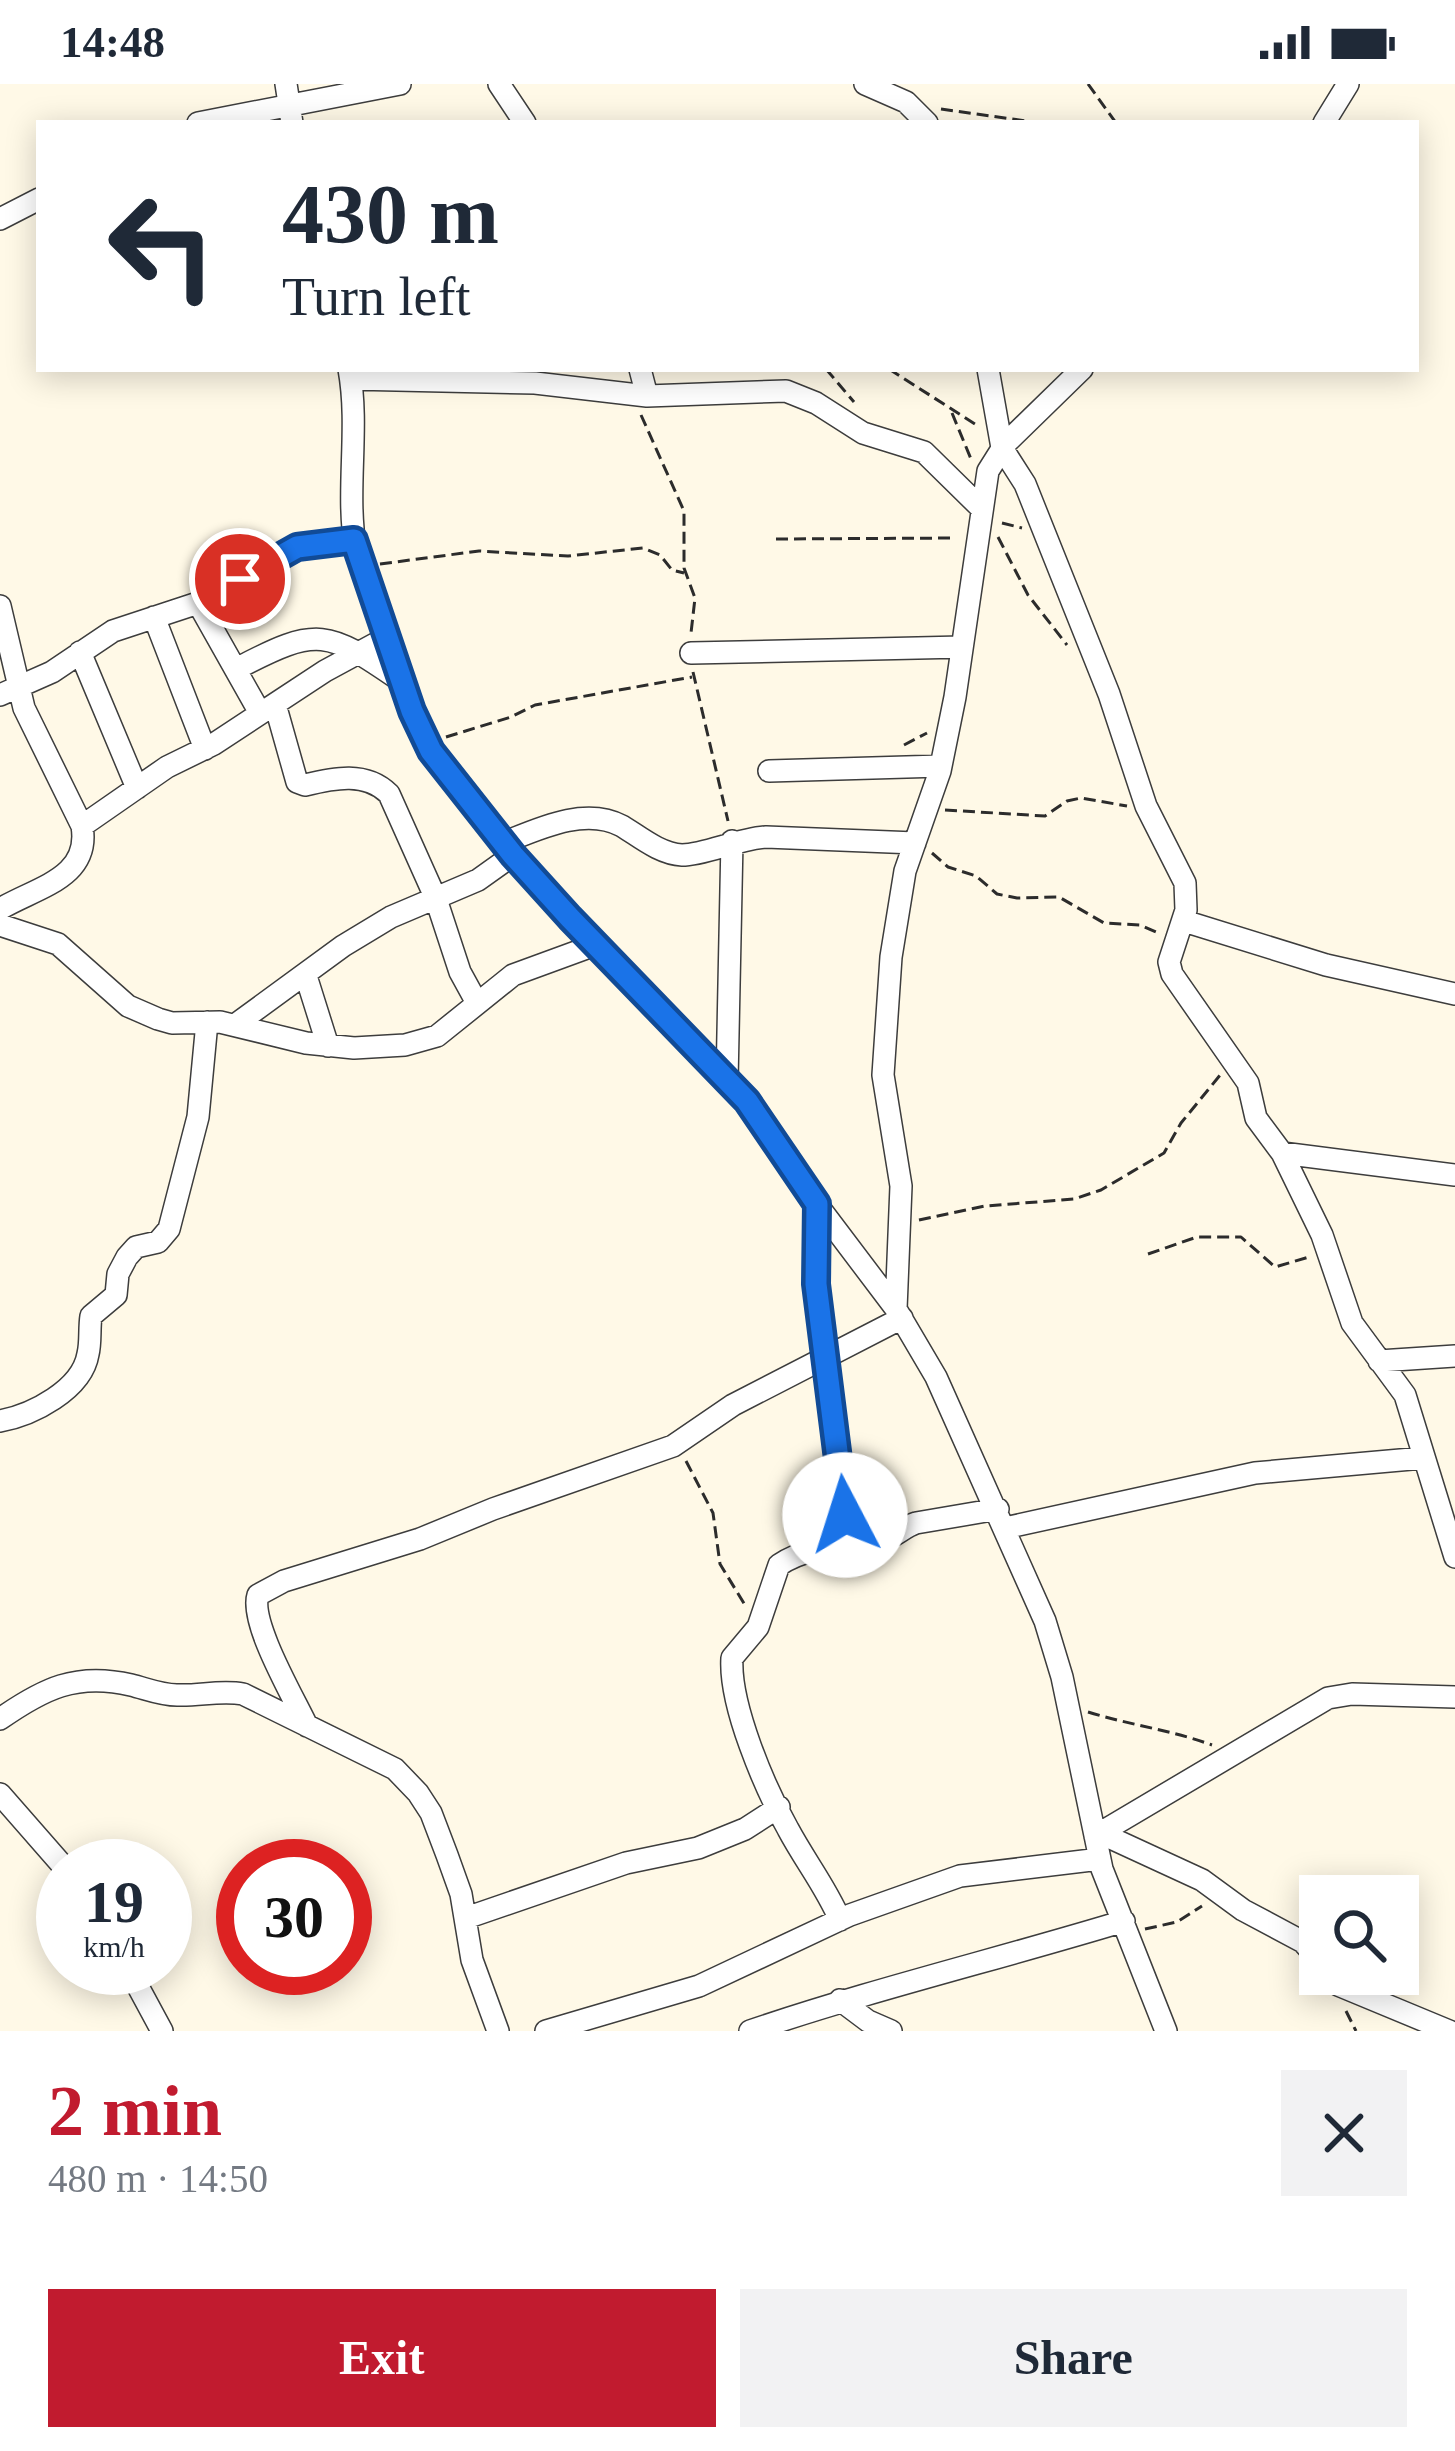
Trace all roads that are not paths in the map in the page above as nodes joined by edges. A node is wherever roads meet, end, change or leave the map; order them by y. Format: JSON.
{"nodes":[{"id":1,"x":400,"y":84,"type":"edge"},
{"id":2,"x":499,"y":84,"type":"edge"},
{"id":3,"x":866,"y":84,"type":"edge"},
{"id":4,"x":1348,"y":84,"type":"edge"},
{"id":5,"x":289,"y":103,"type":"edge"},
{"id":6,"x":921,"y":117,"type":"edge"},
{"id":7,"x":211,"y":120,"type":"edge"},
{"id":8,"x":523,"y":120,"type":"edge"},
{"id":9,"x":1325,"y":120,"type":"edge"},
{"id":10,"x":36,"y":200,"type":"edge"},
{"id":11,"x":0,"y":218,"type":"edge"},
{"id":12,"x":640,"y":372,"type":"edge"},
{"id":13,"x":989,"y":372,"type":"edge"},
{"id":14,"x":1079,"y":372,"type":"edge"},
{"id":15,"x":350,"y":374,"type":"edge"},
{"id":16,"x":641,"y":396,"type":"junction"},
{"id":17,"x":1001,"y":444,"type":"junction"},
{"id":18,"x":982,"y":514,"type":"junction"},
{"id":19,"x":354,"y":540,"type":"junction"},
{"id":20,"x":198,"y":603,"type":"junction"},
{"id":21,"x":0,"y":606,"type":"edge"},
{"id":22,"x":154,"y":617,"type":"junction"},
{"id":23,"x":386,"y":638,"type":"junction"},
{"id":24,"x":962,"y":647,"type":"junction"},
{"id":25,"x":80,"y":652,"type":"junction"},
{"id":26,"x":359,"y":652,"type":"junction"},
{"id":27,"x":692,"y":665,"type":"road end"},
{"id":28,"x":238,"y":668,"type":"junction"},
{"id":29,"x":401,"y":681,"type":"junction"},
{"id":30,"x":10,"y":691,"type":"edge"},
{"id":31,"x":268,"y":709,"type":"junction"},
{"id":32,"x":194,"y":724,"type":"junction"},
{"id":33,"x":234,"y":730,"type":"junction"},
{"id":34,"x":205,"y":749,"type":"junction"},
{"id":35,"x":941,"y":766,"type":"junction"},
{"id":36,"x":769,"y":771,"type":"dead end"},
{"id":37,"x":137,"y":788,"type":"junction"},
{"id":38,"x":82,"y":826,"type":"junction"},
{"id":39,"x":732,"y":841,"type":"junction"},
{"id":40,"x":915,"y":844,"type":"junction"},
{"id":41,"x":508,"y":849,"type":"junction"},
{"id":42,"x":436,"y":899,"type":"junction"},
{"id":43,"x":0,"y":909,"type":"edge"},
{"id":44,"x":570,"y":918,"type":"junction"},
{"id":45,"x":1184,"y":921,"type":"junction"},
{"id":46,"x":0,"y":925,"type":"edge"},
{"id":47,"x":595,"y":945,"type":"junction"},
{"id":48,"x":554,"y":958,"type":"junction"},
{"id":49,"x":306,"y":976,"type":"junction"},
{"id":50,"x":1455,"y":994,"type":"edge"},
{"id":51,"x":477,"y":1003,"type":"junction"},
{"id":52,"x":207,"y":1022,"type":"junction"},
{"id":53,"x":235,"y":1025,"type":"junction"},
{"id":54,"x":328,"y":1046,"type":"junction"},
{"id":55,"x":728,"y":1081,"type":"junction"},
{"id":56,"x":1282,"y":1153,"type":"junction"},
{"id":57,"x":1455,"y":1175,"type":"edge"},
{"id":58,"x":817,"y":1204,"type":"junction"},
{"id":59,"x":899,"y":1313,"type":"junction"},
{"id":60,"x":1455,"y":1357,"type":"edge"},
{"id":61,"x":824,"y":1360,"type":"junction"},
{"id":62,"x":1379,"y":1361,"type":"junction"},
{"id":63,"x":0,"y":1421,"type":"edge"},
{"id":64,"x":1423,"y":1458,"type":"junction"},
{"id":65,"x":1001,"y":1518,"type":"junction"},
{"id":66,"x":848,"y":1544,"type":"junction"},
{"id":67,"x":1455,"y":1557,"type":"edge"},
{"id":68,"x":1455,"y":1697,"type":"edge"},
{"id":69,"x":0,"y":1719,"type":"edge"},
{"id":70,"x":308,"y":1726,"type":"junction"},
{"id":71,"x":0,"y":1794,"type":"edge"},
{"id":72,"x":779,"y":1807,"type":"junction"},
{"id":73,"x":39,"y":1839,"type":"edge"},
{"id":74,"x":1098,"y":1843,"type":"junction"},
{"id":75,"x":466,"y":1918,"type":"junction"},
{"id":76,"x":841,"y":1920,"type":"junction"},
{"id":77,"x":1126,"y":1925,"type":"junction"},
{"id":78,"x":1299,"y":1940,"type":"edge"},
{"id":79,"x":143,"y":1995,"type":"edge"},
{"id":80,"x":1362,"y":1995,"type":"edge"},
{"id":81,"x":841,"y":2000,"type":"junction"},
{"id":82,"x":162,"y":2031,"type":"edge"},
{"id":83,"x":498,"y":2031,"type":"edge"},
{"id":84,"x":546,"y":2031,"type":"edge"},
{"id":85,"x":750,"y":2031,"type":"edge"},
{"id":86,"x":891,"y":2031,"type":"edge"},
{"id":87,"x":1166,"y":2031,"type":"edge"},
{"id":88,"x":1450,"y":2031,"type":"edge"}],
"edges":[{"from":1,"to":5,"type":"street"},
{"from":2,"to":8,"type":"street"},
{"from":3,"to":6,"type":"street"},
{"from":4,"to":9,"type":"street"},
{"from":5,"to":7,"type":"street"},
{"from":10,"to":11,"type":"street"},
{"from":12,"to":16,"type":"street"},
{"from":13,"to":17,"type":"street"},
{"from":14,"to":17,"type":"street"},
{"from":15,"to":16,"type":"street"},
{"from":15,"to":19,"type":"street"},
{"from":16,"to":18,"type":"street"},
{"from":17,"to":18,"type":"street"},
{"from":17,"to":45,"type":"street"},
{"from":18,"to":24,"type":"street"},
{"from":19,"to":20,"type":"street"},
{"from":19,"to":23,"type":"street"},
{"from":20,"to":22,"type":"street"},
{"from":20,"to":28,"type":"street"},
{"from":21,"to":30,"type":"street"},
{"from":22,"to":25,"type":"street"},
{"from":22,"to":32,"type":"street"},
{"from":23,"to":26,"type":"street"},
{"from":23,"to":29,"type":"street"},
{"from":24,"to":27,"type":"street"},
{"from":24,"to":35,"type":"street"},
{"from":25,"to":30,"type":"street"},
{"from":25,"to":37,"type":"street"},
{"from":26,"to":28,"type":"street"},
{"from":26,"to":29,"type":"street"},
{"from":26,"to":31,"type":"street"},
{"from":28,"to":31,"type":"street"},
{"from":29,"to":41,"type":"street"},
{"from":30,"to":38,"type":"street"},
{"from":31,"to":33,"type":"street"},
{"from":31,"to":42,"type":"street"},
{"from":32,"to":33,"type":"street"},
{"from":32,"to":34,"type":"street"},
{"from":33,"to":34,"type":"street"},
{"from":34,"to":37,"type":"street"},
{"from":35,"to":36,"type":"street"},
{"from":35,"to":40,"type":"street"},
{"from":37,"to":38,"type":"street"},
{"from":38,"to":43,"type":"street"},
{"from":39,"to":40,"type":"street"},
{"from":39,"to":41,"type":"street"},
{"from":39,"to":55,"type":"street"},
{"from":40,"to":59,"type":"street"},
{"from":41,"to":42,"type":"street"},
{"from":41,"to":44,"type":"street"},
{"from":42,"to":49,"type":"street"},
{"from":42,"to":51,"type":"street"},
{"from":44,"to":47,"type":"street"},
{"from":44,"to":48,"type":"street"},
{"from":45,"to":50,"type":"street"},
{"from":45,"to":56,"type":"street"},
{"from":46,"to":52,"type":"street"},
{"from":47,"to":48,"type":"street"},
{"from":47,"to":55,"type":"street"},
{"from":48,"to":51,"type":"street"},
{"from":49,"to":53,"type":"street"},
{"from":49,"to":54,"type":"street"},
{"from":51,"to":54,"type":"street"},
{"from":52,"to":53,"type":"street"},
{"from":52,"to":63,"type":"street"},
{"from":53,"to":54,"type":"street"},
{"from":55,"to":58,"type":"street"},
{"from":56,"to":57,"type":"street"},
{"from":56,"to":62,"type":"street"},
{"from":58,"to":59,"type":"street"},
{"from":58,"to":61,"type":"street"},
{"from":59,"to":61,"type":"street"},
{"from":59,"to":65,"type":"street"},
{"from":60,"to":62,"type":"street"},
{"from":61,"to":66,"type":"street"},
{"from":61,"to":70,"type":"street"},
{"from":62,"to":64,"type":"street"},
{"from":64,"to":65,"type":"street"},
{"from":64,"to":67,"type":"street"},
{"from":65,"to":66,"type":"street"},
{"from":65,"to":74,"type":"street"},
{"from":66,"to":72,"type":"street"},
{"from":68,"to":74,"type":"street"},
{"from":69,"to":70,"type":"street"},
{"from":70,"to":75,"type":"street"},
{"from":71,"to":73,"type":"street"},
{"from":72,"to":75,"type":"street"},
{"from":72,"to":76,"type":"street"},
{"from":74,"to":76,"type":"street"},
{"from":74,"to":77,"type":"street"},
{"from":74,"to":78,"type":"street"},
{"from":75,"to":83,"type":"street"},
{"from":76,"to":84,"type":"street"},
{"from":77,"to":81,"type":"street"},
{"from":77,"to":87,"type":"street"},
{"from":79,"to":82,"type":"street"},
{"from":80,"to":88,"type":"street"},
{"from":81,"to":85,"type":"street"},
{"from":81,"to":86,"type":"street"}]}
